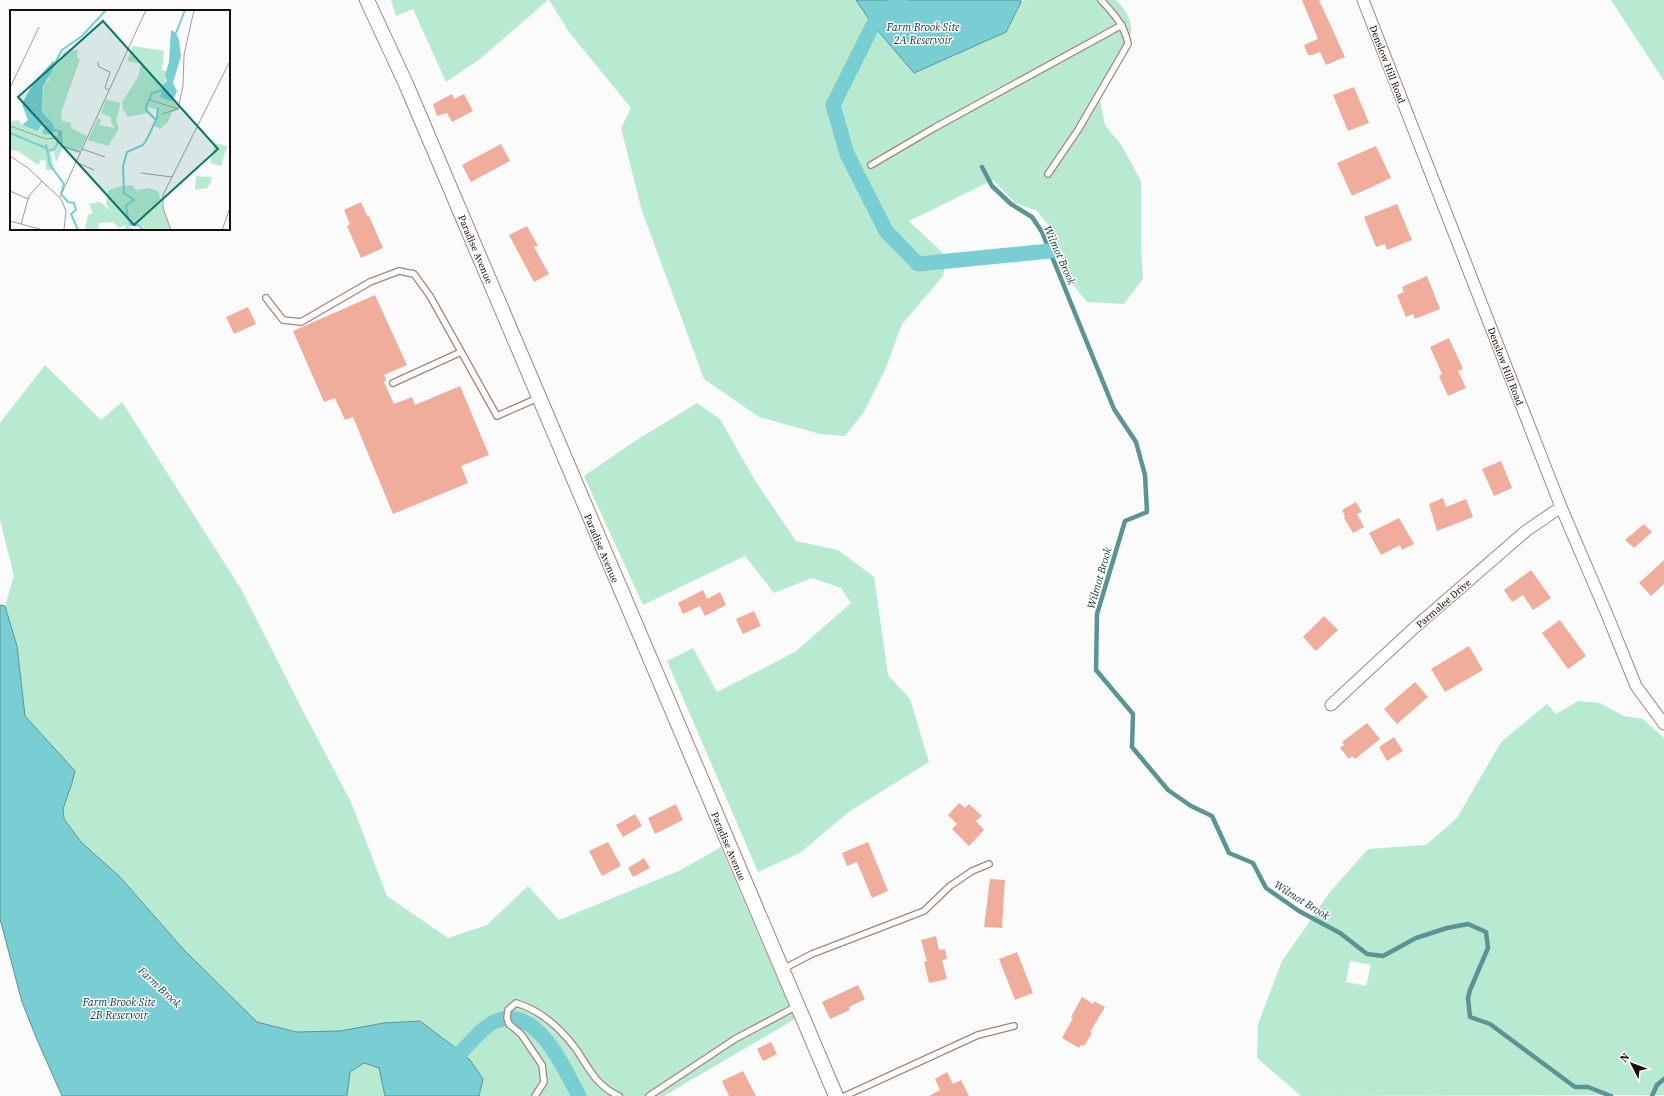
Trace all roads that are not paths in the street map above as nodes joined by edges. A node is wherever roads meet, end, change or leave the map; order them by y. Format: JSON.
{"nodes":[{"id":1,"x":367,"y":0,"type":"edge"},
{"id":2,"x":1101,"y":0,"type":"edge"},
{"id":3,"x":1363,"y":0,"type":"edge"},
{"id":4,"x":1122,"y":25,"type":"junction"},
{"id":5,"x":871,"y":165,"type":"dead end"},
{"id":6,"x":1048,"y":174,"type":"dead end"},
{"id":7,"x":266,"y":298,"type":"dead end"},
{"id":8,"x":461,"y":352,"type":"junction"},
{"id":9,"x":393,"y":383,"type":"dead end"},
{"id":10,"x":538,"y":398,"type":"junction"},
{"id":11,"x":1561,"y":507,"type":"junction"},
{"id":12,"x":1331,"y":705,"type":"dead end"},
{"id":13,"x":1664,"y":724,"type":"edge"},
{"id":14,"x":989,"y":864,"type":"dead end"},
{"id":15,"x":781,"y":970,"type":"junction"},
{"id":16,"x":796,"y":1006,"type":"junction"},
{"id":17,"x":1014,"y":1026,"type":"dead end"},
{"id":18,"x":536,"y":1096,"type":"edge"},
{"id":19,"x":619,"y":1096,"type":"edge"},
{"id":20,"x":649,"y":1096,"type":"edge"},
{"id":21,"x":836,"y":1096,"type":"edge"},
{"id":22,"x":845,"y":1096,"type":"edge"}],
"edges":[{"from":1,"to":10,"type":"street","name":"Paradise Avenue"},
{"from":2,"to":4,"type":"lane"},
{"from":3,"to":11,"type":"street","name":"Denslow Hill Road"},
{"from":4,"to":5,"type":"lane"},
{"from":4,"to":6,"type":"lane"},
{"from":7,"to":8,"type":"lane"},
{"from":8,"to":9,"type":"lane"},
{"from":8,"to":10,"type":"lane"},
{"from":10,"to":15,"type":"street","name":"Paradise Avenue"},
{"from":11,"to":12,"type":"street","name":"Parmalee Drive"},
{"from":11,"to":13,"type":"street","name":"Denslow Hill Road"},
{"from":14,"to":15,"type":"lane"},
{"from":15,"to":16,"type":"street","name":"Paradise Avenue"},
{"from":16,"to":20,"type":"lane"},
{"from":16,"to":21,"type":"street","name":"Paradise Avenue"},
{"from":17,"to":22,"type":"lane"},
{"from":18,"to":19,"type":"lane"}]}
